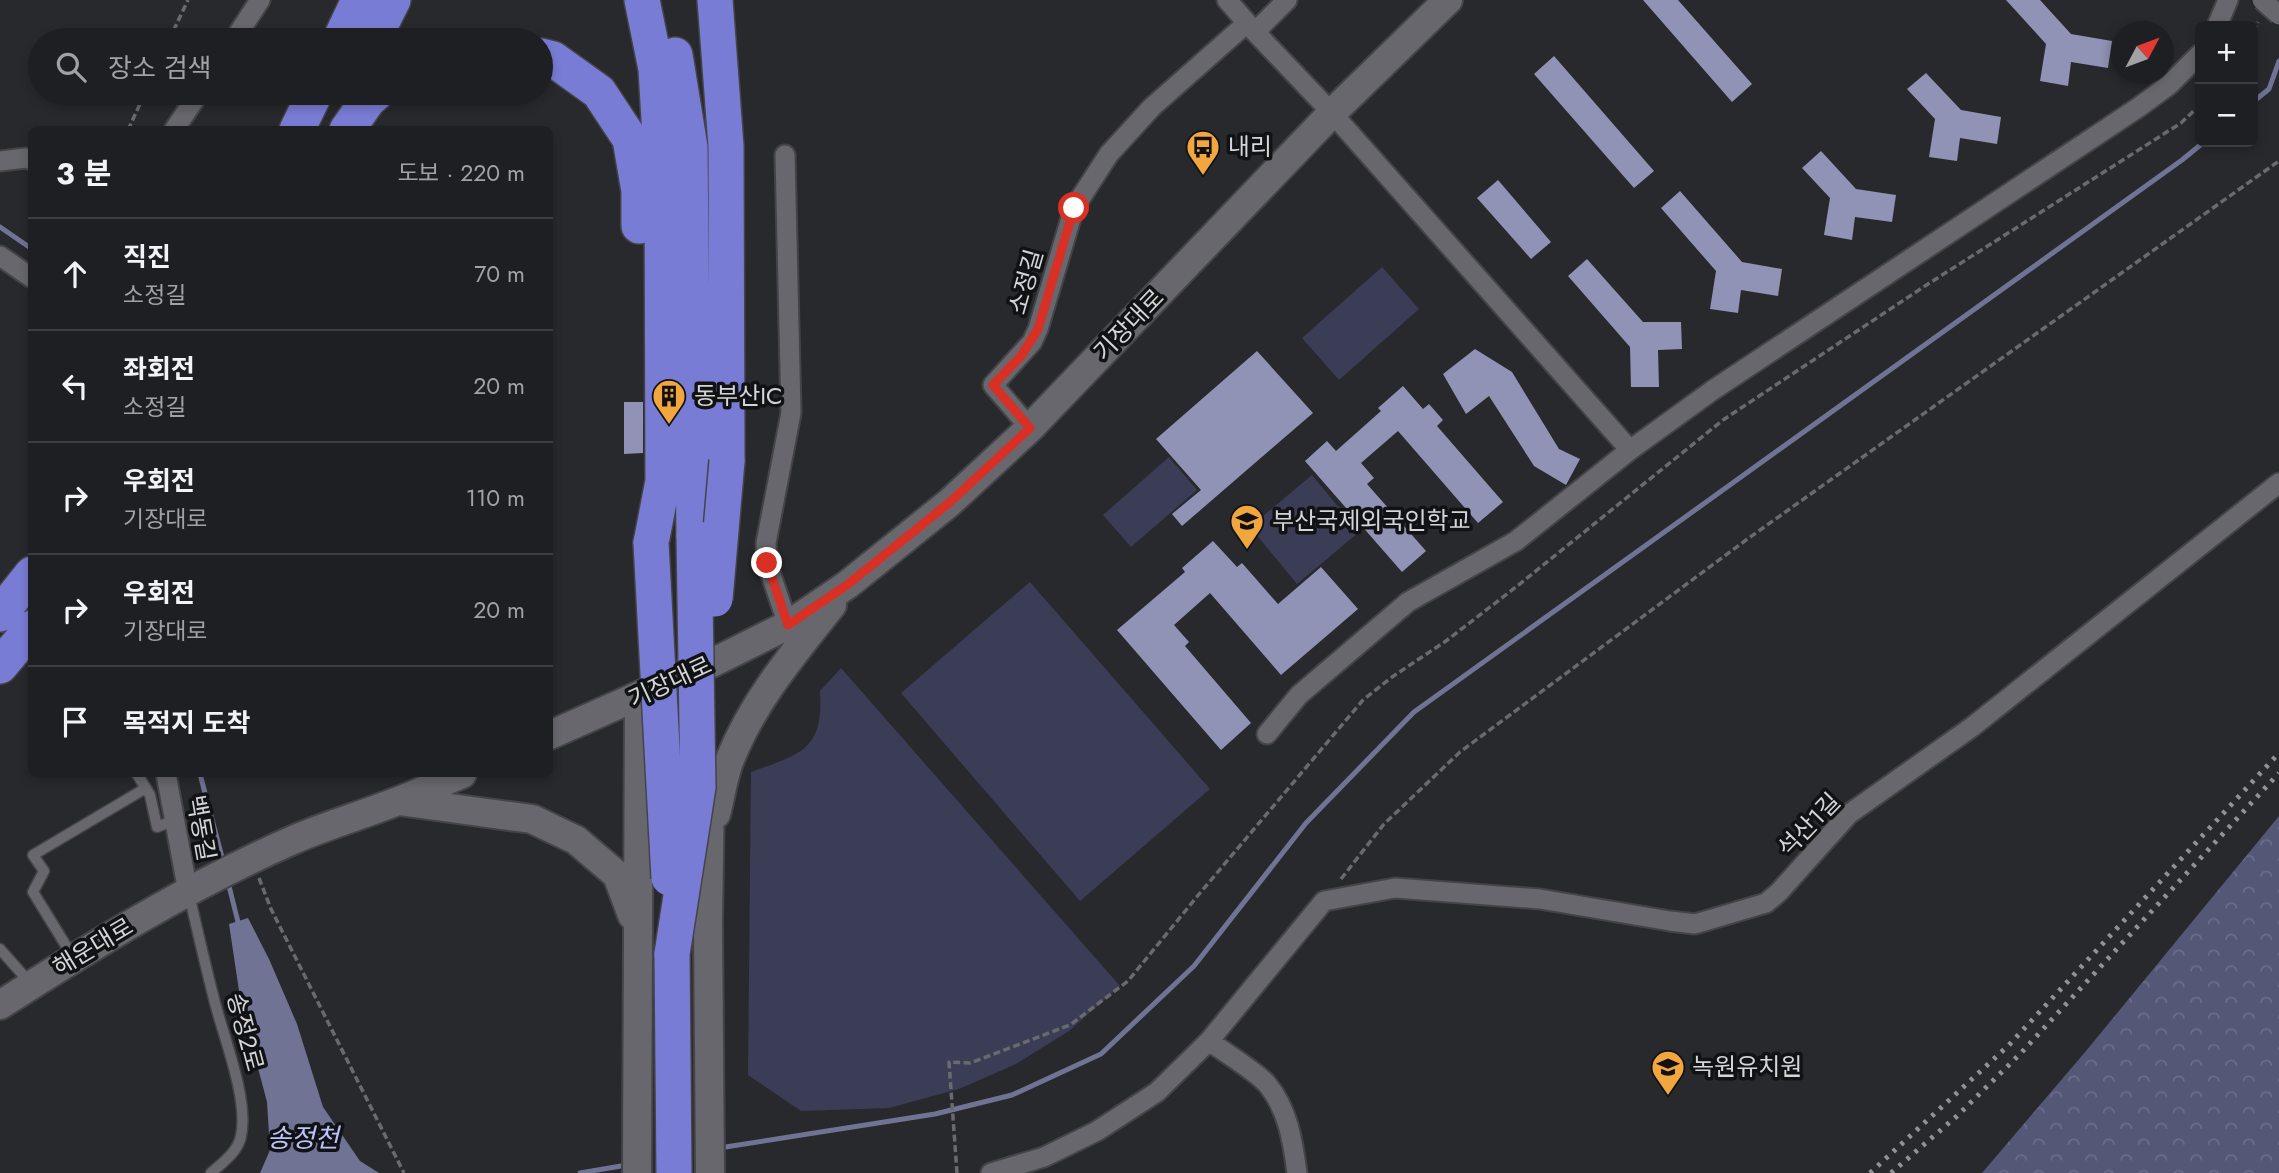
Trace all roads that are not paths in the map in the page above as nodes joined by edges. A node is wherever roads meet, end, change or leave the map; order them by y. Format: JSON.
{"nodes":[{"id":1,"x":359,"y":0,"type":"edge"},
{"id":2,"x":393,"y":0,"type":"edge"},
{"id":3,"x":642,"y":0,"type":"edge"},
{"id":4,"x":665,"y":0,"type":"edge"},
{"id":5,"x":715,"y":0,"type":"edge"},
{"id":6,"x":1227,"y":0,"type":"edge"},
{"id":7,"x":1287,"y":0,"type":"edge"},
{"id":8,"x":1448,"y":0,"type":"edge"},
{"id":9,"x":2228,"y":0,"type":"edge"},
{"id":10,"x":2262,"y":0,"type":"edge"},
{"id":11,"x":252,"y":4,"type":"edge"},
{"id":12,"x":2279,"y":16,"type":"edge"},
{"id":13,"x":2219,"y":21,"type":"edge"},
{"id":14,"x":239,"y":28,"type":"edge"},
{"id":15,"x":346,"y":28,"type":"edge"},
{"id":16,"x":379,"y":28,"type":"edge"},
{"id":17,"x":1251,"y":28,"type":"junction"},
{"id":18,"x":2195,"y":59,"type":"edge"},
{"id":19,"x":553,"y":60,"type":"edge"},
{"id":20,"x":191,"y":105,"type":"edge"},
{"id":21,"x":309,"y":105,"type":"edge"},
{"id":22,"x":342,"y":105,"type":"edge"},
{"id":23,"x":364,"y":105,"type":"edge"},
{"id":24,"x":1332,"y":113,"type":"junction"},
{"id":25,"x":177,"y":126,"type":"edge"},
{"id":26,"x":299,"y":126,"type":"edge"},
{"id":27,"x":332,"y":126,"type":"edge"},
{"id":28,"x":350,"y":126,"type":"edge"},
{"id":29,"x":785,"y":155,"type":"dead end"},
{"id":30,"x":28,"y":159,"type":"edge"},
{"id":31,"x":0,"y":161,"type":"edge"},
{"id":32,"x":1,"y":248,"type":"edge"},
{"id":33,"x":28,"y":274,"type":"edge"},
{"id":34,"x":1030,"y":428,"type":"junction"},
{"id":35,"x":1630,"y":450,"type":"junction"},
{"id":36,"x":2279,"y":483,"type":"edge"},
{"id":37,"x":651,"y":543,"type":"junction"},
{"id":38,"x":28,"y":583,"type":"edge"},
{"id":39,"x":847,"y":585,"type":"junction"},
{"id":40,"x":12,"y":618,"type":"edge"},
{"id":41,"x":788,"y":625,"type":"junction"},
{"id":42,"x":4,"y":662,"type":"edge"},
{"id":43,"x":712,"y":663,"type":"junction"},
{"id":44,"x":639,"y":696,"type":"junction"},
{"id":45,"x":553,"y":734,"type":"edge"},
{"id":46,"x":1267,"y":734,"type":"dead end"},
{"id":47,"x":139,"y":777,"type":"edge"},
{"id":48,"x":167,"y":777,"type":"edge"},
{"id":49,"x":454,"y":777,"type":"edge"},
{"id":50,"x":698,"y":787,"type":"junction"},
{"id":51,"x":146,"y":788,"type":"junction"},
{"id":52,"x":399,"y":801,"type":"junction"},
{"id":53,"x":176,"y":820,"type":"junction"},
{"id":54,"x":192,"y":890,"type":"junction"},
{"id":55,"x":708,"y":922,"type":"junction"},
{"id":56,"x":640,"y":935,"type":"junction"},
{"id":57,"x":0,"y":949,"type":"edge"},
{"id":58,"x":672,"y":954,"type":"junction"},
{"id":59,"x":74,"y":957,"type":"junction"},
{"id":60,"x":31,"y":985,"type":"junction"},
{"id":61,"x":0,"y":1004,"type":"edge"},
{"id":62,"x":1209,"y":1041,"type":"junction"},
{"id":63,"x":211,"y":1173,"type":"edge"},
{"id":64,"x":637,"y":1173,"type":"edge"},
{"id":65,"x":674,"y":1173,"type":"edge"},
{"id":66,"x":710,"y":1173,"type":"edge"},
{"id":67,"x":991,"y":1173,"type":"edge"},
{"id":68,"x":1297,"y":1173,"type":"edge"}],
"edges":[{"from":1,"to":15,"type":"highway"},
{"from":2,"to":16,"type":"highway"},
{"from":3,"to":37,"type":"highway"},
{"from":4,"to":50,"type":"highway","bridge":true},
{"from":5,"to":50,"type":"highway","bridge":true},
{"from":6,"to":17,"type":"street"},
{"from":7,"to":17,"type":"street"},
{"from":8,"to":24,"type":"main road","name":"기장대로"},
{"from":9,"to":13,"type":"street"},
{"from":10,"to":12,"type":"street","bridge":true},
{"from":11,"to":14,"type":"street"},
{"from":17,"to":24,"type":"street"},
{"from":17,"to":34,"type":"street","name":"소정길"},
{"from":18,"to":35,"type":"street"},
{"from":19,"to":37,"type":"highway"},
{"from":20,"to":25,"type":"street"},
{"from":21,"to":26,"type":"highway"},
{"from":22,"to":27,"type":"highway"},
{"from":23,"to":28,"type":"highway"},
{"from":24,"to":34,"type":"main road","name":"기장대로"},
{"from":24,"to":35,"type":"street"},
{"from":29,"to":41,"type":"street"},
{"from":30,"to":31,"type":"street"},
{"from":32,"to":33,"type":"street"},
{"from":34,"to":39,"type":"main road","name":"기장대로"},
{"from":35,"to":46,"type":"street"},
{"from":36,"to":62,"type":"street","name":"석산1길"},
{"from":37,"to":58,"type":"highway","bridge":true},
{"from":38,"to":40,"type":"highway"},
{"from":39,"to":41,"type":"main road","name":"기장대로"},
{"from":39,"to":55,"type":"main road"},
{"from":40,"to":42,"type":"highway"},
{"from":41,"to":43,"type":"main road","name":"기장대로"},
{"from":43,"to":44,"type":"main road","name":"기장대로"},
{"from":43,"to":55,"type":"main road"},
{"from":44,"to":45,"type":"main road","name":"기장대로"},
{"from":44,"to":56,"type":"main road"},
{"from":47,"to":51,"type":"lane"},
{"from":48,"to":53,"type":"street","name":"백동길"},
{"from":49,"to":52,"type":"main road"},
{"from":50,"to":58,"type":"highway","bridge":true},
{"from":51,"to":53,"type":"lane"},
{"from":51,"to":59,"type":"lane"},
{"from":52,"to":54,"type":"main road","name":"해운대로"},
{"from":52,"to":56,"type":"main road"},
{"from":53,"to":54,"type":"street","name":"백동길"},
{"from":54,"to":59,"type":"main road","name":"해운대로"},
{"from":54,"to":63,"type":"lane","name":"송정2로"},
{"from":55,"to":66,"type":"main road"},
{"from":56,"to":64,"type":"main road"},
{"from":57,"to":60,"type":"lane"},
{"from":58,"to":65,"type":"highway"},
{"from":59,"to":60,"type":"main road","name":"해운대로"},
{"from":60,"to":61,"type":"main road","name":"해운대로"},
{"from":62,"to":67,"type":"street"},
{"from":62,"to":68,"type":"street"}]}
